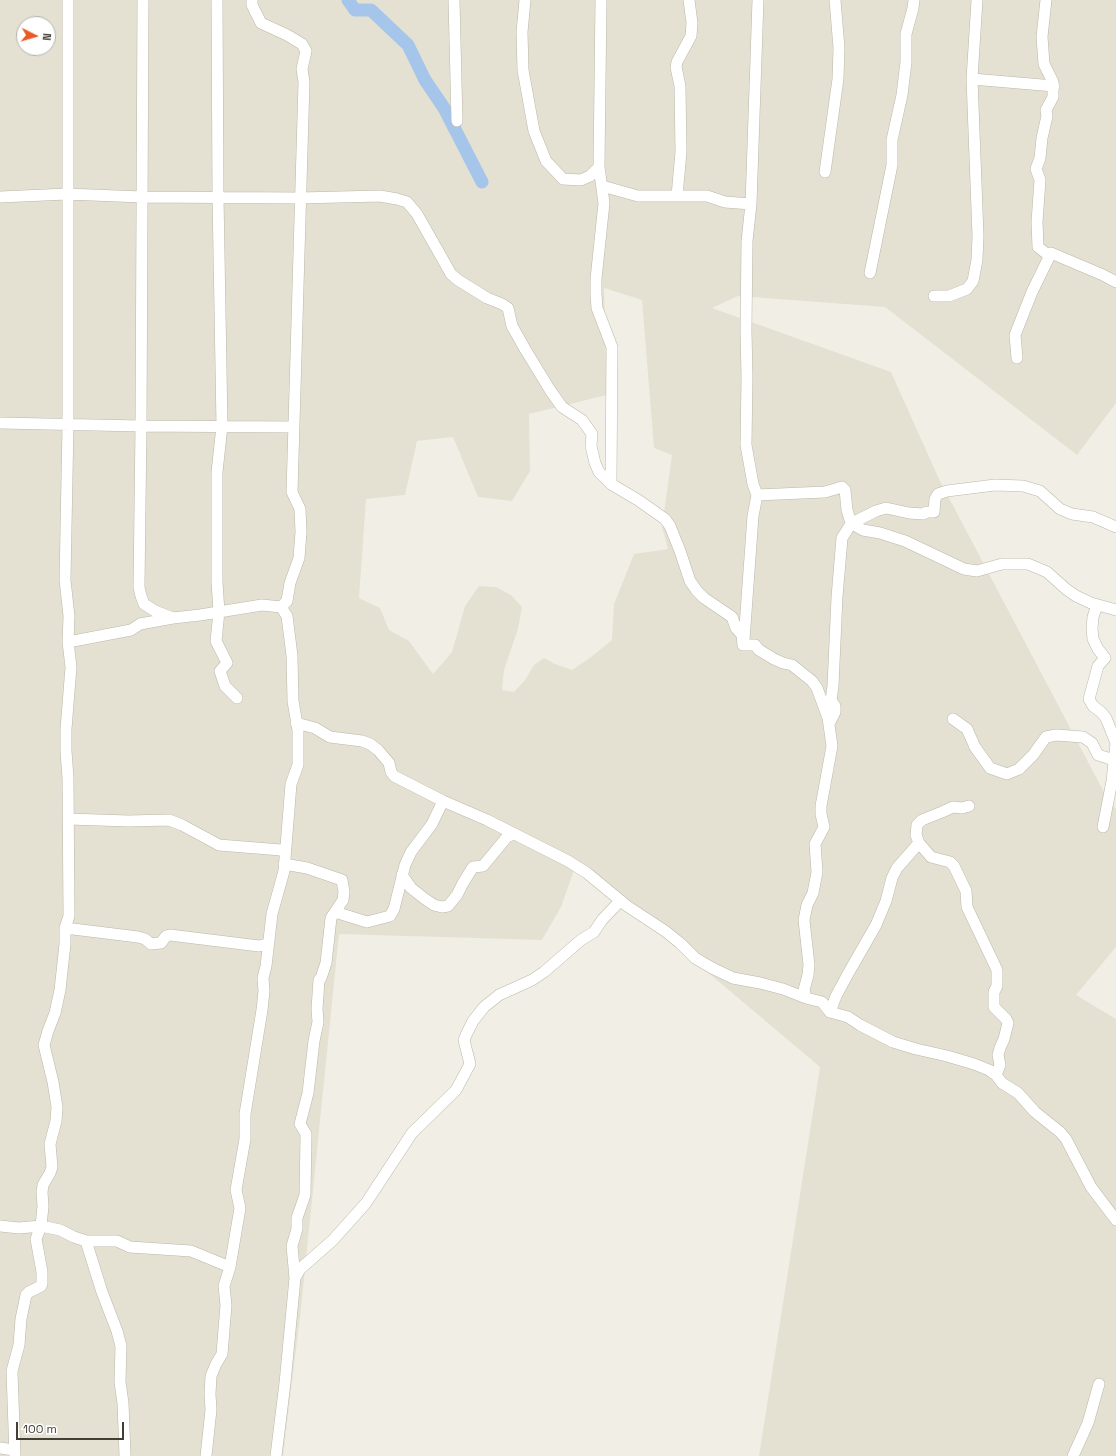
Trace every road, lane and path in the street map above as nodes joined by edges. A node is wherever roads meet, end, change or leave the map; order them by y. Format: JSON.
{"nodes":[{"id":1,"x":68,"y":0,"type":"edge"},
{"id":2,"x":143,"y":0,"type":"edge"},
{"id":3,"x":217,"y":0,"type":"edge"},
{"id":4,"x":252,"y":0,"type":"edge"},
{"id":5,"x":454,"y":0,"type":"edge"},
{"id":6,"x":525,"y":0,"type":"edge"},
{"id":7,"x":602,"y":0,"type":"edge"},
{"id":8,"x":689,"y":0,"type":"edge"},
{"id":9,"x":758,"y":0,"type":"edge"},
{"id":10,"x":835,"y":0,"type":"edge"},
{"id":11,"x":914,"y":0,"type":"edge"},
{"id":12,"x":977,"y":0,"type":"edge"},
{"id":13,"x":1046,"y":0,"type":"edge"},
{"id":14,"x":972,"y":79,"type":"junction"},
{"id":15,"x":1054,"y":86,"type":"junction"},
{"id":16,"x":457,"y":121,"type":"dead end"},
{"id":17,"x":599,"y":167,"type":"junction"},
{"id":18,"x":825,"y":172,"type":"dead end"},
{"id":19,"x":602,"y":186,"type":"junction"},
{"id":20,"x":67,"y":194,"type":"junction"},
{"id":21,"x":218,"y":196,"type":"junction"},
{"id":22,"x":677,"y":196,"type":"junction"},
{"id":23,"x":0,"y":197,"type":"edge"},
{"id":24,"x":142,"y":197,"type":"junction"},
{"id":25,"x":300,"y":198,"type":"junction"},
{"id":26,"x":751,"y":204,"type":"junction"},
{"id":27,"x":1050,"y":254,"type":"junction"},
{"id":28,"x":870,"y":273,"type":"dead end"},
{"id":29,"x":1116,"y":282,"type":"edge"},
{"id":30,"x":934,"y":296,"type":"dead end"},
{"id":31,"x":1017,"y":358,"type":"dead end"},
{"id":32,"x":0,"y":423,"type":"edge"},
{"id":33,"x":68,"y":424,"type":"junction"},
{"id":34,"x":141,"y":426,"type":"junction"},
{"id":35,"x":222,"y":426,"type":"junction"},
{"id":36,"x":293,"y":427,"type":"junction"},
{"id":37,"x":611,"y":484,"type":"junction"},
{"id":38,"x":757,"y":495,"type":"junction"},
{"id":39,"x":853,"y":523,"type":"junction"},
{"id":40,"x":1116,"y":527,"type":"edge"},
{"id":41,"x":1096,"y":605,"type":"junction"},
{"id":42,"x":281,"y":606,"type":"junction"},
{"id":43,"x":1116,"y":610,"type":"edge"},
{"id":44,"x":219,"y":612,"type":"junction"},
{"id":45,"x":173,"y":618,"type":"junction"},
{"id":46,"x":68,"y":642,"type":"junction"},
{"id":47,"x":743,"y":645,"type":"junction"},
{"id":48,"x":237,"y":698,"type":"dead end"},
{"id":49,"x":953,"y":719,"type":"dead end"},
{"id":50,"x":296,"y":723,"type":"junction"},
{"id":51,"x":829,"y":724,"type":"junction"},
{"id":52,"x":1114,"y":760,"type":"junction"},
{"id":53,"x":443,"y":801,"type":"junction"},
{"id":54,"x":969,"y":806,"type":"dead end"},
{"id":55,"x":69,"y":820,"type":"junction"},
{"id":56,"x":1103,"y":827,"type":"dead end"},
{"id":57,"x":513,"y":834,"type":"junction"},
{"id":58,"x":919,"y":843,"type":"junction"},
{"id":59,"x":285,"y":858,"type":"junction"},
{"id":60,"x":402,"y":875,"type":"junction"},
{"id":61,"x":620,"y":901,"type":"junction"},
{"id":62,"x":335,"y":912,"type":"junction"},
{"id":63,"x":65,"y":928,"type":"junction"},
{"id":64,"x":267,"y":944,"type":"junction"},
{"id":65,"x":806,"y":998,"type":"junction"},
{"id":66,"x":830,"y":1012,"type":"junction"},
{"id":67,"x":996,"y":1075,"type":"junction"},
{"id":68,"x":1116,"y":1220,"type":"edge"},
{"id":69,"x":0,"y":1226,"type":"edge"},
{"id":70,"x":41,"y":1226,"type":"junction"},
{"id":71,"x":86,"y":1241,"type":"junction"},
{"id":72,"x":230,"y":1267,"type":"junction"},
{"id":73,"x":295,"y":1278,"type":"junction"},
{"id":74,"x":1099,"y":1384,"type":"dead end"},
{"id":75,"x":0,"y":1448,"type":"edge"},
{"id":76,"x":15,"y":1453,"type":"edge"},
{"id":77,"x":125,"y":1456,"type":"edge"},
{"id":78,"x":206,"y":1456,"type":"edge"},
{"id":79,"x":276,"y":1456,"type":"edge"},
{"id":80,"x":1073,"y":1456,"type":"edge"}],
"edges":[{"from":1,"to":20,"type":"street"},
{"from":2,"to":24,"type":"street"},
{"from":3,"to":21,"type":"street"},
{"from":4,"to":25,"type":"street"},
{"from":5,"to":16,"type":"street"},
{"from":6,"to":17,"type":"street"},
{"from":7,"to":17,"type":"street"},
{"from":8,"to":22,"type":"street"},
{"from":9,"to":26,"type":"street"},
{"from":10,"to":18,"type":"street"},
{"from":11,"to":28,"type":"street"},
{"from":12,"to":14,"type":"street"},
{"from":13,"to":15,"type":"street"},
{"from":14,"to":15,"type":"street"},
{"from":14,"to":30,"type":"street"},
{"from":15,"to":27,"type":"street"},
{"from":17,"to":19,"type":"street"},
{"from":19,"to":22,"type":"street"},
{"from":19,"to":37,"type":"street"},
{"from":20,"to":23,"type":"street"},
{"from":20,"to":24,"type":"street"},
{"from":20,"to":33,"type":"street"},
{"from":21,"to":24,"type":"street"},
{"from":21,"to":25,"type":"street"},
{"from":21,"to":35,"type":"street"},
{"from":22,"to":26,"type":"street"},
{"from":24,"to":34,"type":"street"},
{"from":25,"to":36,"type":"street"},
{"from":25,"to":37,"type":"street"},
{"from":26,"to":38,"type":"street"},
{"from":27,"to":29,"type":"street"},
{"from":27,"to":31,"type":"street"},
{"from":32,"to":33,"type":"street"},
{"from":33,"to":34,"type":"street"},
{"from":33,"to":46,"type":"street"},
{"from":34,"to":35,"type":"street"},
{"from":34,"to":45,"type":"street"},
{"from":35,"to":36,"type":"street"},
{"from":35,"to":44,"type":"street"},
{"from":36,"to":42,"type":"street"},
{"from":37,"to":47,"type":"street"},
{"from":38,"to":39,"type":"street"},
{"from":38,"to":47,"type":"street"},
{"from":39,"to":40,"type":"street"},
{"from":39,"to":41,"type":"street"},
{"from":39,"to":51,"type":"street"},
{"from":41,"to":43,"type":"street"},
{"from":41,"to":52,"type":"street"},
{"from":42,"to":44,"type":"street"},
{"from":42,"to":50,"type":"street"},
{"from":44,"to":45,"type":"street"},
{"from":44,"to":48,"type":"street"},
{"from":45,"to":46,"type":"street"},
{"from":46,"to":55,"type":"street"},
{"from":47,"to":51,"type":"street"},
{"from":49,"to":52,"type":"street"},
{"from":50,"to":53,"type":"street"},
{"from":50,"to":59,"type":"street"},
{"from":51,"to":65,"type":"street"},
{"from":52,"to":56,"type":"street"},
{"from":53,"to":57,"type":"street"},
{"from":53,"to":60,"type":"street"},
{"from":54,"to":58,"type":"street"},
{"from":55,"to":59,"type":"street"},
{"from":55,"to":63,"type":"street"},
{"from":57,"to":60,"type":"street"},
{"from":57,"to":61,"type":"street"},
{"from":58,"to":66,"type":"street"},
{"from":58,"to":67,"type":"street"},
{"from":59,"to":62,"type":"street"},
{"from":59,"to":64,"type":"street"},
{"from":60,"to":62,"type":"street"},
{"from":61,"to":65,"type":"street"},
{"from":61,"to":73,"type":"street"},
{"from":62,"to":73,"type":"street"},
{"from":63,"to":64,"type":"street"},
{"from":63,"to":70,"type":"street"},
{"from":64,"to":72,"type":"street"},
{"from":65,"to":66,"type":"street"},
{"from":66,"to":67,"type":"street"},
{"from":67,"to":68,"type":"street"},
{"from":69,"to":70,"type":"street"},
{"from":70,"to":71,"type":"street"},
{"from":70,"to":76,"type":"street"},
{"from":71,"to":72,"type":"street"},
{"from":71,"to":77,"type":"street"},
{"from":72,"to":78,"type":"street"},
{"from":73,"to":79,"type":"street"},
{"from":74,"to":80,"type":"street"},
{"from":75,"to":76,"type":"street"}]}
